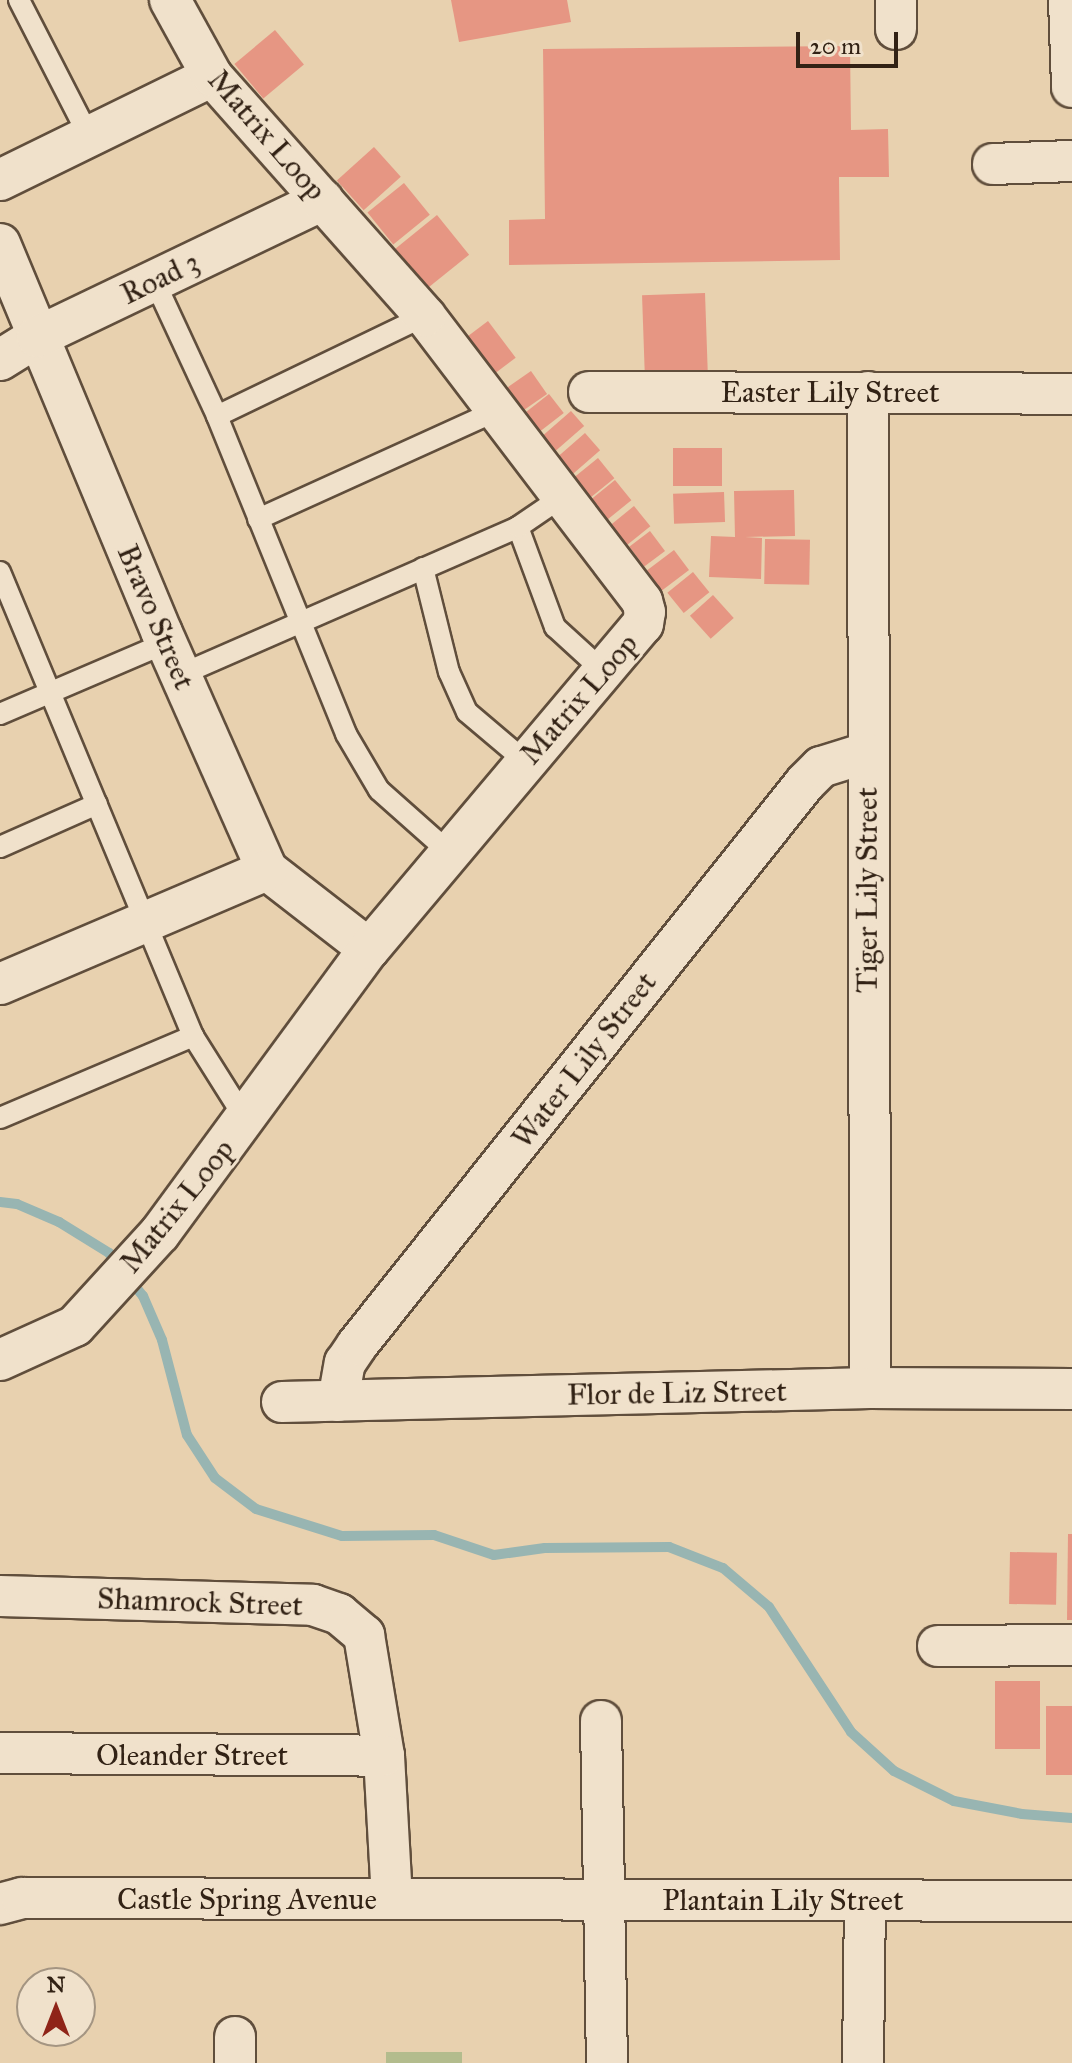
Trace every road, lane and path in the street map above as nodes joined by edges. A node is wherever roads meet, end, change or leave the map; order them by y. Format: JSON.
{"nodes":[{"id":1,"x":19,"y":0,"type":"edge"},
{"id":2,"x":170,"y":0,"type":"edge"},
{"id":3,"x":1069,"y":0,"type":"edge"},
{"id":4,"x":212,"y":76,"type":"junction"},
{"id":5,"x":1072,"y":87,"type":"edge"},
{"id":6,"x":89,"y":136,"type":"junction"},
{"id":7,"x":1072,"y":161,"type":"edge"},
{"id":8,"x":993,"y":164,"type":"dead end"},
{"id":9,"x":0,"y":180,"type":"edge"},
{"id":10,"x":323,"y":200,"type":"junction"},
{"id":11,"x":0,"y":244,"type":"edge"},
{"id":12,"x":154,"y":280,"type":"junction"},
{"id":13,"x":425,"y":316,"type":"junction"},
{"id":14,"x":37,"y":337,"type":"junction"},
{"id":15,"x":0,"y":360,"type":"edge"},
{"id":16,"x":589,"y":392,"type":"dead end"},
{"id":17,"x":868,"y":392,"type":"junction"},
{"id":18,"x":1072,"y":394,"type":"edge"},
{"id":19,"x":496,"y":411,"type":"junction"},
{"id":20,"x":217,"y":416,"type":"junction"},
{"id":21,"x":562,"y":497,"type":"junction"},
{"id":22,"x":258,"y":519,"type":"junction"},
{"id":23,"x":518,"y":527,"type":"junction"},
{"id":24,"x":423,"y":568,"type":"junction"},
{"id":25,"x":0,"y":572,"type":"edge"},
{"id":26,"x":4,"y":594,"type":"edge"},
{"id":27,"x":299,"y":622,"type":"junction"},
{"id":28,"x":173,"y":659,"type":"junction"},
{"id":29,"x":602,"y":670,"type":"junction"},
{"id":30,"x":50,"y":692,"type":"junction"},
{"id":31,"x":0,"y":714,"type":"edge"},
{"id":32,"x":866,"y":753,"type":"junction"},
{"id":33,"x":525,"y":761,"type":"junction"},
{"id":34,"x":97,"y":804,"type":"junction"},
{"id":35,"x":0,"y":847,"type":"edge"},
{"id":36,"x":451,"y":854,"type":"junction"},
{"id":37,"x":267,"y":870,"type":"junction"},
{"id":38,"x":146,"y":919,"type":"junction"},
{"id":39,"x":369,"y":949,"type":"junction"},
{"id":40,"x":0,"y":984,"type":"edge"},
{"id":41,"x":193,"y":1036,"type":"junction"},
{"id":42,"x":0,"y":1118,"type":"edge"},
{"id":43,"x":246,"y":1120,"type":"junction"},
{"id":44,"x":0,"y":1360,"type":"edge"},
{"id":45,"x":870,"y":1388,"type":"junction"},
{"id":46,"x":1072,"y":1389,"type":"edge"},
{"id":47,"x":338,"y":1401,"type":"junction"},
{"id":48,"x":282,"y":1402,"type":"dead end"},
{"id":49,"x":0,"y":1596,"type":"edge"},
{"id":50,"x":1072,"y":1645,"type":"edge"},
{"id":51,"x":938,"y":1646,"type":"dead end"},
{"id":52,"x":601,"y":1721,"type":"dead end"},
{"id":53,"x":0,"y":1753,"type":"edge"},
{"id":54,"x":384,"y":1756,"type":"junction"},
{"id":55,"x":392,"y":1899,"type":"junction"},
{"id":56,"x":495,"y":1900,"type":"joint"},
{"id":57,"x":604,"y":1900,"type":"junction"},
{"id":58,"x":865,"y":1900,"type":"junction"},
{"id":59,"x":1072,"y":1901,"type":"edge"},
{"id":60,"x":0,"y":1904,"type":"edge"},
{"id":61,"x":607,"y":2063,"type":"edge"},
{"id":62,"x":863,"y":2063,"type":"edge"}],
"edges":[{"from":1,"to":6,"type":"lane"},
{"from":2,"to":4,"type":"street","name":"Matrix Loop"},
{"from":3,"to":5,"type":"street"},
{"from":4,"to":6,"type":"street"},
{"from":4,"to":10,"type":"street","name":"Matrix Loop"},
{"from":6,"to":9,"type":"street"},
{"from":7,"to":8,"type":"street"},
{"from":10,"to":12,"type":"street","name":"Road 3"},
{"from":10,"to":13,"type":"street","name":"Matrix Loop"},
{"from":11,"to":14,"type":"street","name":"Bravo Street"},
{"from":12,"to":14,"type":"street","name":"Road 3"},
{"from":12,"to":20,"type":"lane"},
{"from":13,"to":19,"type":"street","name":"Matrix Loop"},
{"from":13,"to":20,"type":"lane"},
{"from":14,"to":15,"type":"street","name":"Road 3"},
{"from":14,"to":28,"type":"street","name":"Bravo Street"},
{"from":16,"to":17,"type":"street","name":"Easter Lily Street"},
{"from":17,"to":18,"type":"street","name":"Easter Lily Street"},
{"from":17,"to":32,"type":"street","name":"Tiger Lily Street"},
{"from":19,"to":21,"type":"street","name":"Matrix Loop"},
{"from":19,"to":22,"type":"lane"},
{"from":20,"to":22,"type":"lane"},
{"from":21,"to":23,"type":"lane"},
{"from":21,"to":29,"type":"street","name":"Matrix Loop"},
{"from":22,"to":27,"type":"lane"},
{"from":23,"to":24,"type":"lane"},
{"from":23,"to":29,"type":"lane"},
{"from":24,"to":27,"type":"lane"},
{"from":24,"to":33,"type":"lane"},
{"from":25,"to":26,"type":"lane"},
{"from":26,"to":30,"type":"lane"},
{"from":27,"to":28,"type":"lane"},
{"from":27,"to":36,"type":"lane"},
{"from":28,"to":30,"type":"lane"},
{"from":28,"to":37,"type":"street","name":"Bravo Street"},
{"from":29,"to":33,"type":"street","name":"Matrix Loop"},
{"from":30,"to":31,"type":"lane"},
{"from":30,"to":34,"type":"lane"},
{"from":32,"to":45,"type":"street","name":"Tiger Lily Street"},
{"from":32,"to":47,"type":"street","name":"Water Lily Street"},
{"from":33,"to":36,"type":"street","name":"Matrix Loop"},
{"from":34,"to":35,"type":"lane"},
{"from":34,"to":38,"type":"lane"},
{"from":36,"to":39,"type":"street","name":"Matrix Loop"},
{"from":37,"to":38,"type":"street"},
{"from":37,"to":39,"type":"street","name":"Bravo Street"},
{"from":38,"to":40,"type":"street"},
{"from":38,"to":41,"type":"lane"},
{"from":39,"to":43,"type":"street","name":"Matrix Loop"},
{"from":41,"to":42,"type":"lane"},
{"from":41,"to":43,"type":"lane"},
{"from":43,"to":44,"type":"street","name":"Matrix Loop"},
{"from":45,"to":46,"type":"street","name":"Flor de Liz Street"},
{"from":45,"to":47,"type":"street","name":"Flor de Liz Street"},
{"from":47,"to":48,"type":"street","name":"Flor de Liz Street"},
{"from":49,"to":54,"type":"street","name":"Shamrock Street"},
{"from":50,"to":51,"type":"street"},
{"from":52,"to":57,"type":"street"},
{"from":53,"to":54,"type":"street","name":"Oleander Street"},
{"from":54,"to":55,"type":"street","name":"Shamrock Street"},
{"from":55,"to":56,"type":"street","name":"Castle Spring Avenue"},
{"from":55,"to":60,"type":"street","name":"Castle Spring Avenue"},
{"from":56,"to":57,"type":"street","name":"Plantain Lily Street"},
{"from":57,"to":58,"type":"street","name":"Plantain Lily Street"},
{"from":57,"to":61,"type":"street"},
{"from":58,"to":59,"type":"street","name":"Plantain Lily Street"},
{"from":58,"to":62,"type":"street"}]}
